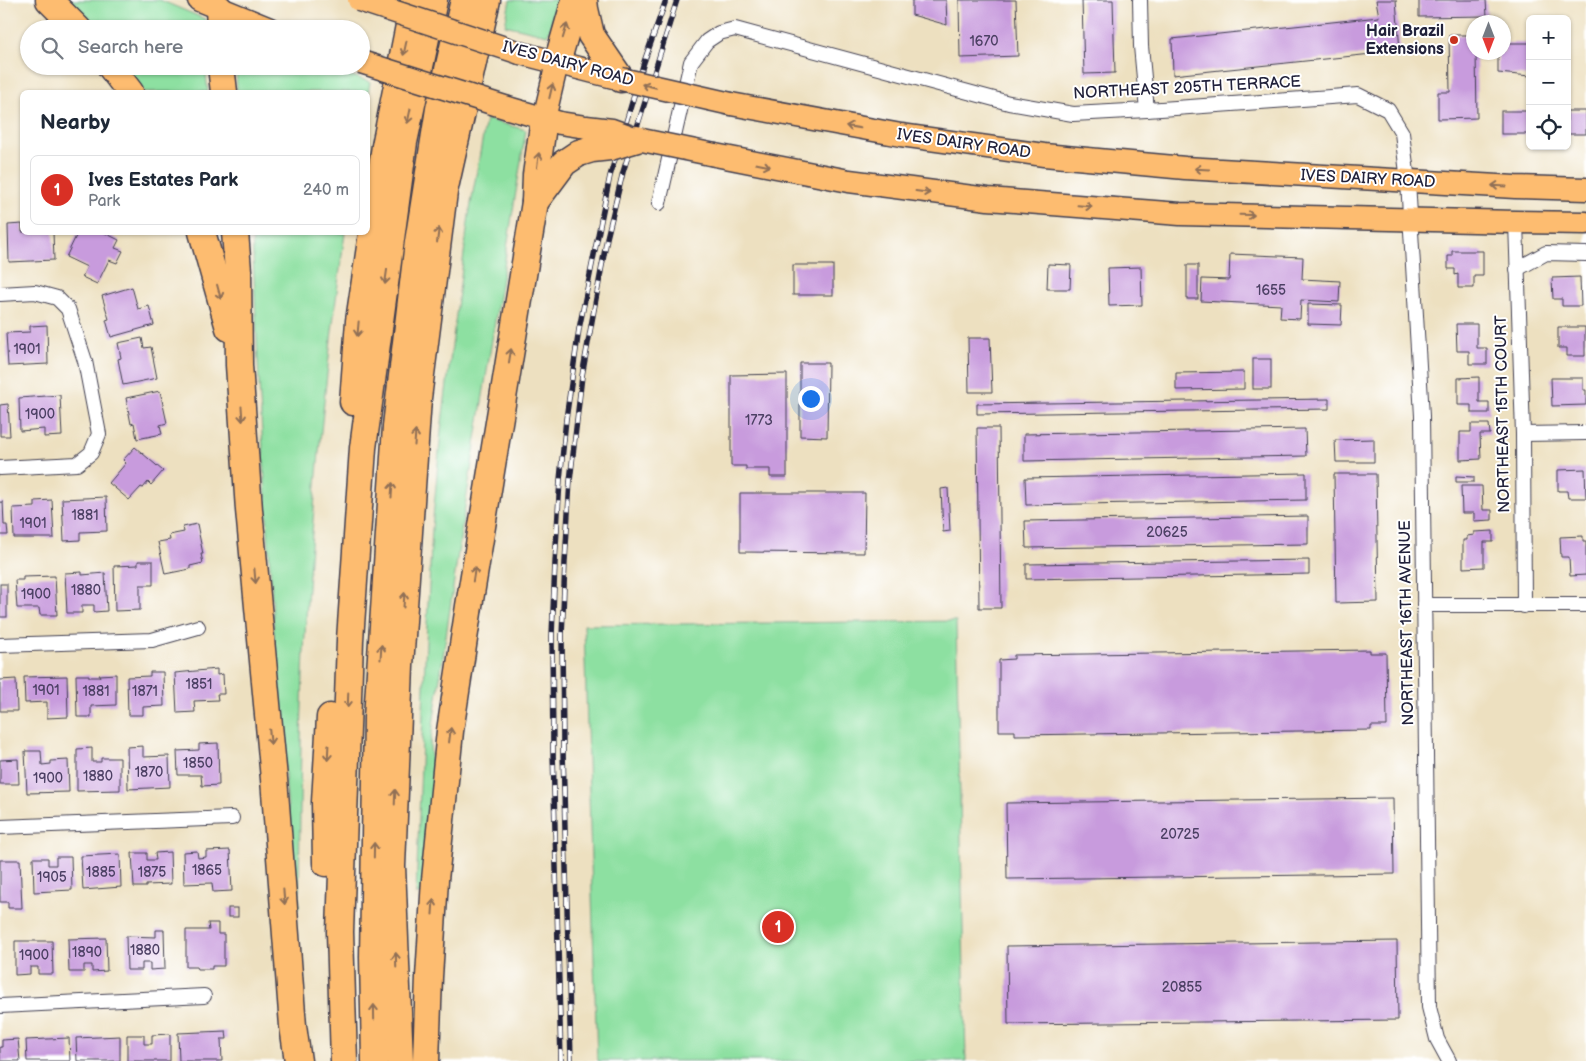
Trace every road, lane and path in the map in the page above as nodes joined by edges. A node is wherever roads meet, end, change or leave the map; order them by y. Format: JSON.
{"nodes":[{"id":1,"x":49,"y":0,"type":"edge"},
{"id":2,"x":359,"y":0,"type":"edge"},
{"id":3,"x":414,"y":0,"type":"edge"},
{"id":4,"x":434,"y":0,"type":"edge"},
{"id":5,"x":464,"y":0,"type":"edge"},
{"id":6,"x":487,"y":0,"type":"edge"},
{"id":7,"x":575,"y":0,"type":"edge"},
{"id":8,"x":584,"y":0,"type":"edge"},
{"id":9,"x":1140,"y":0,"type":"edge"},
{"id":10,"x":215,"y":9,"type":"edge"},
{"id":11,"x":69,"y":20,"type":"edge"},
{"id":12,"x":245,"y":20,"type":"edge"},
{"id":13,"x":557,"y":63,"type":"junction"},
{"id":14,"x":370,"y":65,"type":"edge"},
{"id":15,"x":117,"y":75,"type":"edge"},
{"id":16,"x":223,"y":75,"type":"edge"},
{"id":17,"x":612,"y":77,"type":"junction"},
{"id":18,"x":128,"y":90,"type":"edge"},
{"id":19,"x":224,"y":90,"type":"edge"},
{"id":20,"x":1147,"y":110,"type":"junction"},
{"id":21,"x":544,"y":119,"type":"junction"},
{"id":22,"x":637,"y":139,"type":"junction"},
{"id":23,"x":672,"y":145,"type":"junction"},
{"id":24,"x":1408,"y":181,"type":"junction"},
{"id":25,"x":1586,"y":189,"type":"edge"},
{"id":26,"x":535,"y":202,"type":"junction"},
{"id":27,"x":659,"y":202,"type":"dead end"},
{"id":28,"x":1409,"y":219,"type":"junction"},
{"id":29,"x":1516,"y":222,"type":"junction"},
{"id":30,"x":1586,"y":222,"type":"edge"},
{"id":31,"x":203,"y":235,"type":"edge"},
{"id":32,"x":235,"y":235,"type":"edge"},
{"id":33,"x":1586,"y":254,"type":"edge"},
{"id":34,"x":1517,"y":269,"type":"junction"},
{"id":35,"x":0,"y":294,"type":"edge"},
{"id":36,"x":239,"y":365,"type":"junction"},
{"id":37,"x":1586,"y":433,"type":"edge"},
{"id":38,"x":1523,"y":434,"type":"junction"},
{"id":39,"x":0,"y":468,"type":"edge"},
{"id":40,"x":1424,"y":605,"type":"junction"},
{"id":41,"x":1586,"y":605,"type":"edge"},
{"id":42,"x":1524,"y":606,"type":"junction"},
{"id":43,"x":198,"y":628,"type":"dead end"},
{"id":44,"x":0,"y":645,"type":"edge"},
{"id":45,"x":232,"y":818,"type":"dead end"},
{"id":46,"x":0,"y":827,"type":"edge"},
{"id":47,"x":204,"y":996,"type":"dead end"},
{"id":48,"x":0,"y":1006,"type":"edge"},
{"id":49,"x":298,"y":1061,"type":"edge"},
{"id":50,"x":328,"y":1061,"type":"edge"},
{"id":51,"x":344,"y":1061,"type":"edge"},
{"id":52,"x":375,"y":1061,"type":"edge"},
{"id":53,"x":400,"y":1061,"type":"edge"},
{"id":54,"x":426,"y":1061,"type":"edge"},
{"id":55,"x":1449,"y":1061,"type":"edge"}],
"edges":[{"from":1,"to":11,"type":"highway"},
{"from":2,"to":13,"type":"main road","name":"IVES DAIRY ROAD","bridge":true},
{"from":3,"to":50,"type":"highway","one_way":true},
{"from":4,"to":51,"type":"highway","one_way":true},
{"from":52,"to":5,"type":"highway","one_way":true},
{"from":53,"to":6,"type":"highway","one_way":true},
{"from":13,"to":7,"type":"highway","one_way":true},
{"from":8,"to":17,"type":"highway"},
{"from":9,"to":20,"type":"street"},
{"from":10,"to":12,"type":"main road"},
{"from":13,"to":17,"type":"main road","name":"IVES DAIRY ROAD"},
{"from":21,"to":13,"type":"main road","one_way":true},
{"from":14,"to":21,"type":"main road","bridge":true},
{"from":15,"to":18,"type":"highway"},
{"from":16,"to":19,"type":"highway"},
{"from":24,"to":17,"type":"main road","name":"IVES DAIRY ROAD","one_way":true,"bridge":true},
{"from":20,"to":23,"type":"street","name":"NORTHEAST 205TH TERRACE"},
{"from":20,"to":24,"type":"street","name":"NORTHEAST 205TH TERRACE"},
{"from":21,"to":22,"type":"main road","bridge":true},
{"from":26,"to":21,"type":"highway","one_way":true},
{"from":22,"to":23,"type":"main road","bridge":true},
{"from":22,"to":26,"type":"highway","bridge":true},
{"from":23,"to":27,"type":"street","name":"NORTHEAST 205TH TERRACE"},
{"from":23,"to":28,"type":"main road","one_way":true,"bridge":true},
{"from":25,"to":24,"type":"main road","name":"IVES DAIRY ROAD","one_way":true},
{"from":24,"to":28,"type":"street","name":"NORTHEAST 16TH AVENUE"},
{"from":54,"to":26,"type":"highway","one_way":true},
{"from":28,"to":29,"type":"main road"},
{"from":28,"to":40,"type":"street","name":"NORTHEAST 16TH AVENUE"},
{"from":29,"to":30,"type":"main road"},
{"from":29,"to":34,"type":"street","name":"NORTHEAST 15TH COURT"},
{"from":31,"to":36,"type":"highway","one_way":true},
{"from":32,"to":36,"type":"highway"},
{"from":33,"to":34,"type":"street"},
{"from":34,"to":38,"type":"street","name":"NORTHEAST 15TH COURT"},
{"from":35,"to":39,"type":"street"},
{"from":36,"to":49,"type":"highway","one_way":true},
{"from":37,"to":38,"type":"street"},
{"from":38,"to":42,"type":"street","name":"NORTHEAST 15TH COURT"},
{"from":40,"to":42,"type":"street"},
{"from":40,"to":55,"type":"street","name":"NORTHEAST 16TH AVENUE"},
{"from":41,"to":42,"type":"street"},
{"from":43,"to":44,"type":"street"},
{"from":45,"to":46,"type":"street"},
{"from":47,"to":48,"type":"street"}]}
